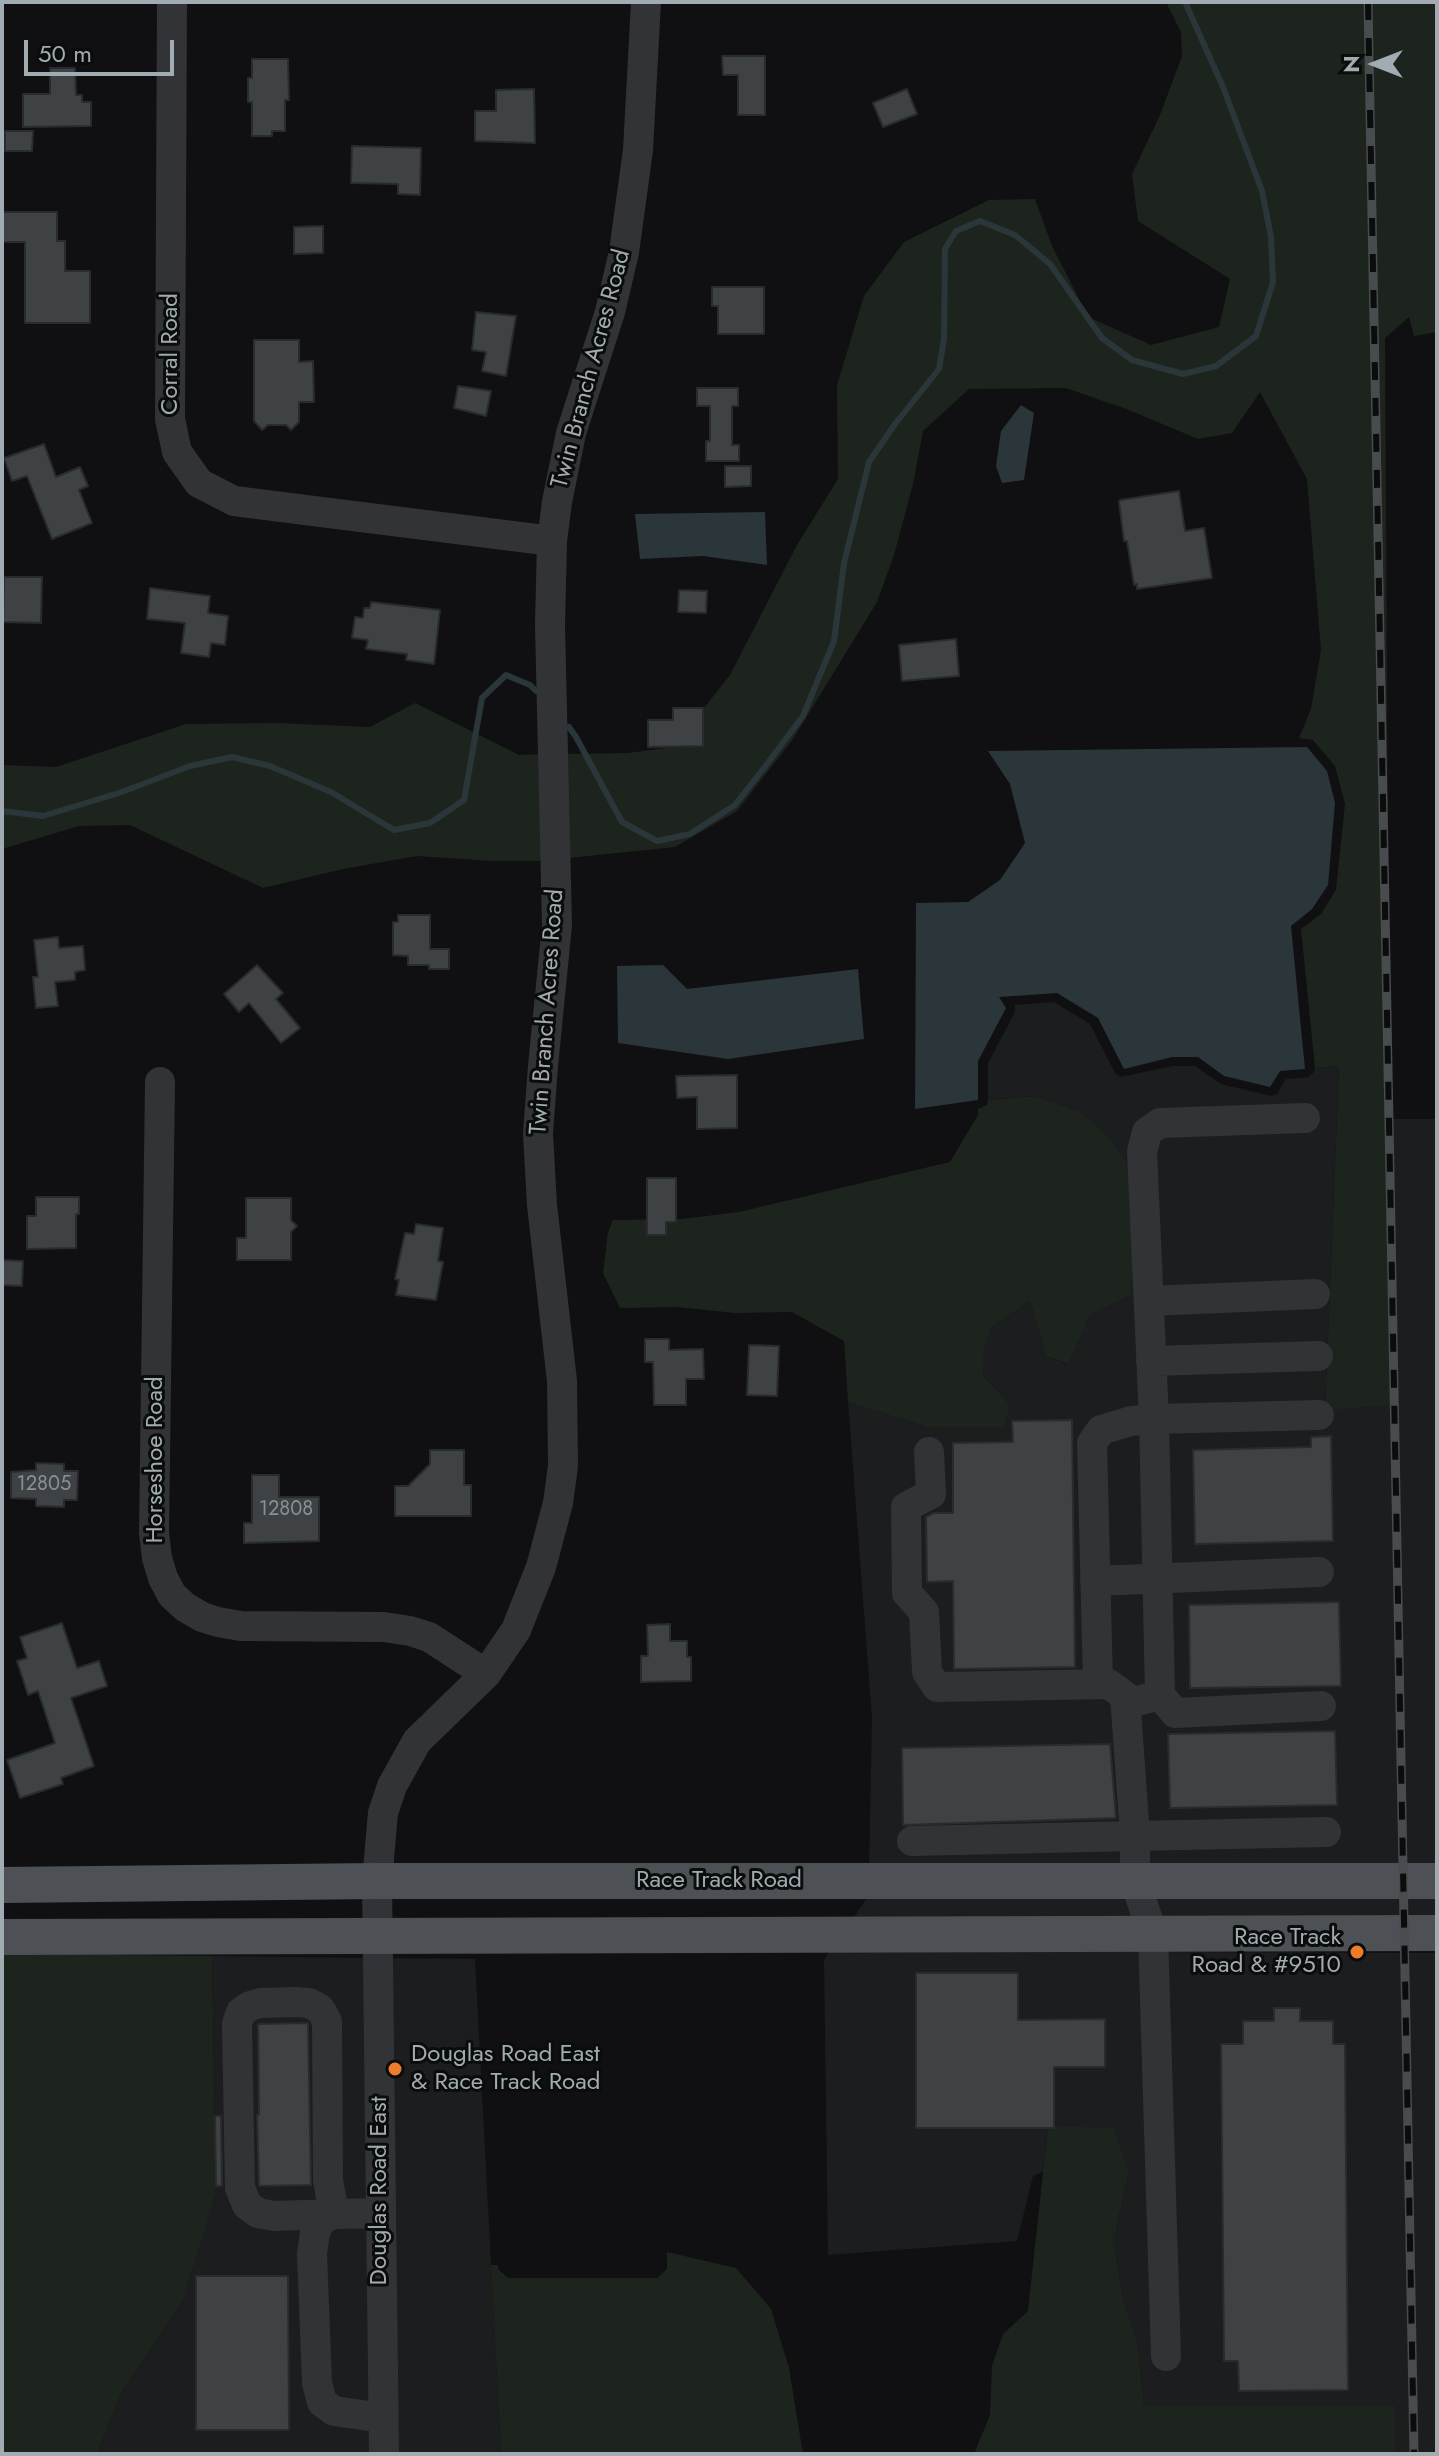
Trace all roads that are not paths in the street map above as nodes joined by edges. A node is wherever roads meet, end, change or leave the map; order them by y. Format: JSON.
{"nodes":[{"id":1,"x":172,"y":2,"type":"edge"},
{"id":2,"x":646,"y":2,"type":"edge"},
{"id":3,"x":552,"y":541,"type":"junction"},
{"id":4,"x":160,"y":1082,"type":"dead end"},
{"id":5,"x":1305,"y":1118,"type":"dead end"},
{"id":6,"x":1315,"y":1294,"type":"dead end"},
{"id":7,"x":1149,"y":1301,"type":"junction"},
{"id":8,"x":1318,"y":1356,"type":"dead end"},
{"id":9,"x":1151,"y":1361,"type":"junction"},
{"id":10,"x":1319,"y":1415,"type":"dead end"},
{"id":11,"x":1154,"y":1419,"type":"junction"},
{"id":12,"x":929,"y":1452,"type":"dead end"},
{"id":13,"x":1319,"y":1572,"type":"dead end"},
{"id":14,"x":1157,"y":1579,"type":"junction"},
{"id":15,"x":1095,"y":1581,"type":"junction"},
{"id":16,"x":486,"y":1674,"type":"junction"},
{"id":17,"x":1098,"y":1684,"type":"junction"},
{"id":18,"x":1160,"y":1695,"type":"junction"},
{"id":19,"x":1126,"y":1704,"type":"junction"},
{"id":20,"x":1321,"y":1706,"type":"dead end"},
{"id":21,"x":1326,"y":1832,"type":"dead end"},
{"id":22,"x":1135,"y":1836,"type":"junction"},
{"id":23,"x":912,"y":1841,"type":"dead end"},
{"id":24,"x":377,"y":1881,"type":"junction"},
{"id":25,"x":1135,"y":1881,"type":"junction"},
{"id":26,"x":1437,"y":1881,"type":"edge"},
{"id":27,"x":2,"y":1885,"type":"edge"},
{"id":28,"x":1437,"y":1933,"type":"edge"},
{"id":29,"x":1153,"y":1935,"type":"junction"},
{"id":30,"x":2,"y":1937,"type":"edge"},
{"id":31,"x":378,"y":1937,"type":"junction"},
{"id":32,"x":380,"y":2213,"type":"junction"},
{"id":33,"x":334,"y":2214,"type":"junction"},
{"id":34,"x":1166,"y":2356,"type":"dead end"},
{"id":35,"x":383,"y":2418,"type":"junction"},
{"id":36,"x":384,"y":2454,"type":"edge"}],
"edges":[{"from":1,"to":3,"type":"street","name":"Corral Road"},
{"from":2,"to":3,"type":"street","name":"Twin Branch Acres Road"},
{"from":3,"to":16,"type":"street","name":"Twin Branch Acres Road"},
{"from":4,"to":16,"type":"street","name":"Horseshoe Road"},
{"from":5,"to":7,"type":"street"},
{"from":6,"to":7,"type":"street"},
{"from":7,"to":9,"type":"street"},
{"from":8,"to":9,"type":"street"},
{"from":9,"to":11,"type":"street"},
{"from":10,"to":11,"type":"street"},
{"from":11,"to":14,"type":"street"},
{"from":11,"to":15,"type":"street"},
{"from":12,"to":17,"type":"street"},
{"from":13,"to":14,"type":"street"},
{"from":14,"to":15,"type":"street"},
{"from":14,"to":18,"type":"street"},
{"from":15,"to":17,"type":"street"},
{"from":16,"to":24,"type":"street","name":"Twin Branch Acres Road"},
{"from":17,"to":19,"type":"street"},
{"from":18,"to":19,"type":"street"},
{"from":18,"to":20,"type":"street"},
{"from":19,"to":22,"type":"street"},
{"from":21,"to":22,"type":"street"},
{"from":22,"to":23,"type":"street"},
{"from":22,"to":25,"type":"street"},
{"from":24,"to":25,"type":"main road","name":"Race Track Road"},
{"from":24,"to":27,"type":"main road","name":"Race Track Road"},
{"from":24,"to":31,"type":"street","name":"Douglas Road East"},
{"from":25,"to":26,"type":"main road","name":"Race Track Road"},
{"from":25,"to":29,"type":"street"},
{"from":28,"to":29,"type":"main road"},
{"from":29,"to":31,"type":"main road"},
{"from":29,"to":34,"type":"street"},
{"from":30,"to":31,"type":"main road"},
{"from":31,"to":32,"type":"street","name":"Douglas Road East"},
{"from":32,"to":33,"type":"street"},
{"from":32,"to":35,"type":"street","name":"Douglas Road East"},
{"from":33,"to":33,"type":"street"},
{"from":33,"to":35,"type":"street"},
{"from":35,"to":36,"type":"street","name":"Douglas Road East"}]}
